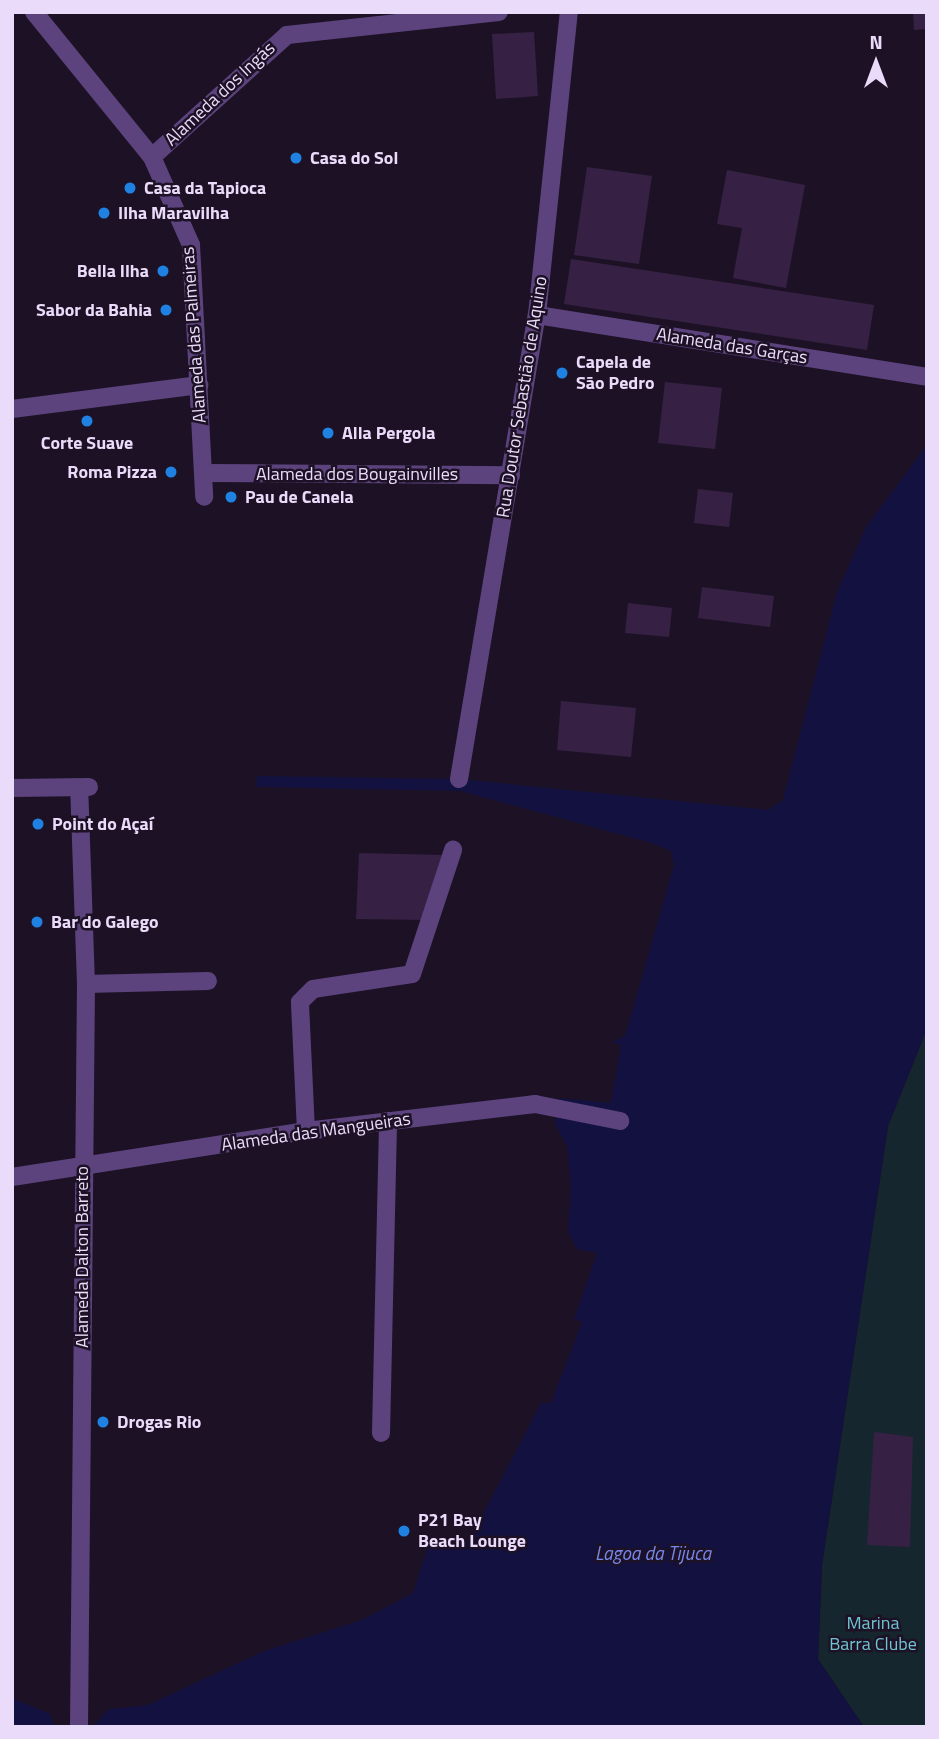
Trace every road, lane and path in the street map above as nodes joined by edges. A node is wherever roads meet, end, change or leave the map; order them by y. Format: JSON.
{"nodes":[{"id":1,"x":34,"y":12,"type":"edge"},
{"id":2,"x":499,"y":12,"type":"edge"},
{"id":3,"x":569,"y":12,"type":"edge"},
{"id":4,"x":152,"y":157,"type":"junction"},
{"id":5,"x":537,"y":315,"type":"junction"},
{"id":6,"x":927,"y":377,"type":"edge"},
{"id":7,"x":199,"y":385,"type":"junction"},
{"id":8,"x":12,"y":409,"type":"edge"},
{"id":9,"x":203,"y":473,"type":"junction"},
{"id":10,"x":511,"y":475,"type":"junction"},
{"id":11,"x":204,"y":497,"type":"dead end"},
{"id":12,"x":459,"y":779,"type":"dead end"},
{"id":13,"x":12,"y":788,"type":"edge"},
{"id":14,"x":453,"y":850,"type":"dead end"},
{"id":15,"x":208,"y":981,"type":"dead end"},
{"id":16,"x":86,"y":984,"type":"junction"},
{"id":17,"x":388,"y":1121,"type":"junction"},
{"id":18,"x":620,"y":1121,"type":"dead end"},
{"id":19,"x":306,"y":1131,"type":"junction"},
{"id":20,"x":82,"y":1168,"type":"junction"},
{"id":21,"x":12,"y":1177,"type":"edge"},
{"id":22,"x":381,"y":1433,"type":"dead end"},
{"id":23,"x":79,"y":1727,"type":"edge"}],
"edges":[{"from":1,"to":4,"type":"street","name":"Alameda das Palmeiras"},
{"from":2,"to":4,"type":"street","name":"Alameda dos Ingás"},
{"from":3,"to":5,"type":"street","name":"Rua Doutor Sebastião de Aquino"},
{"from":4,"to":7,"type":"street","name":"Alameda das Palmeiras"},
{"from":5,"to":6,"type":"street","name":"Alameda das Garças"},
{"from":5,"to":10,"type":"street","name":"Rua Doutor Sebastião de Aquino"},
{"from":7,"to":8,"type":"street"},
{"from":7,"to":9,"type":"street","name":"Alameda das Palmeiras"},
{"from":9,"to":10,"type":"street","name":"Alameda dos Bougainvilles"},
{"from":9,"to":11,"type":"street","name":"Alameda das Palmeiras"},
{"from":10,"to":12,"type":"street","name":"Rua Doutor Sebastião de Aquino"},
{"from":13,"to":16,"type":"street","name":"Alameda Dalton Barreto"},
{"from":14,"to":19,"type":"street"},
{"from":15,"to":16,"type":"street"},
{"from":16,"to":20,"type":"street","name":"Alameda Dalton Barreto"},
{"from":17,"to":18,"type":"street","name":"Alameda das Mangueiras"},
{"from":17,"to":19,"type":"street","name":"Alameda das Mangueiras"},
{"from":17,"to":22,"type":"street"},
{"from":19,"to":20,"type":"street","name":"Alameda das Mangueiras"},
{"from":20,"to":21,"type":"street","name":"Alameda das Mangueiras"},
{"from":20,"to":23,"type":"street","name":"Alameda Dalton Barreto"}]}
